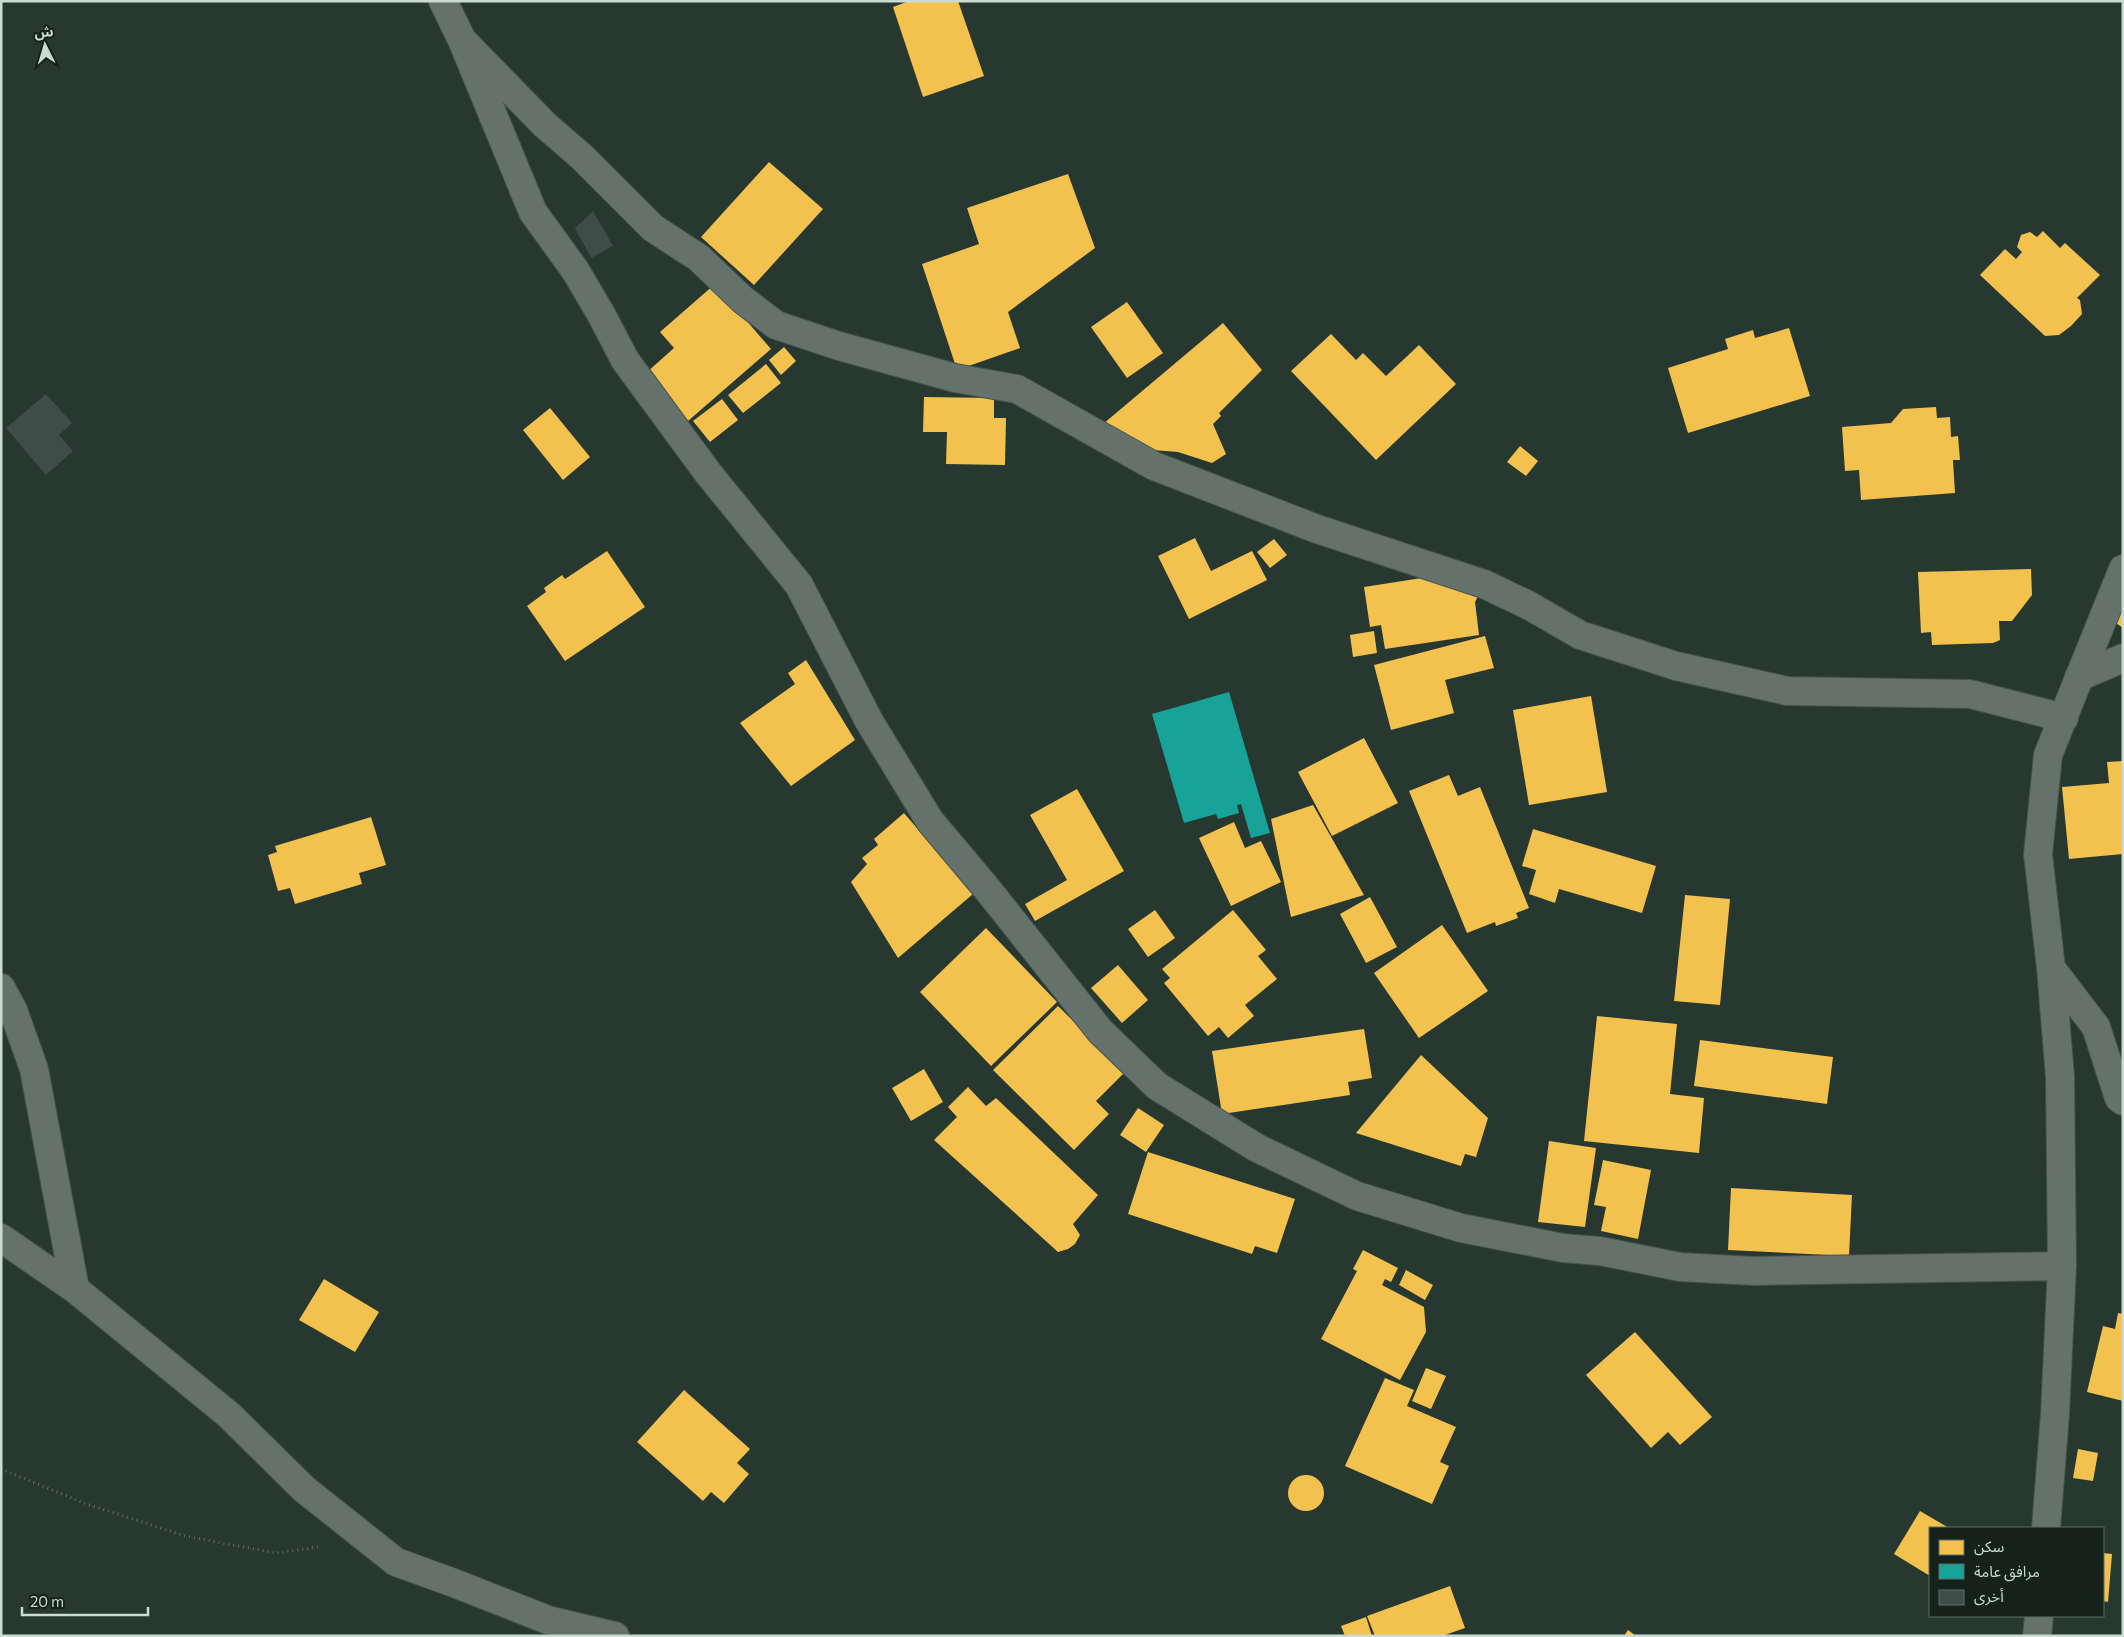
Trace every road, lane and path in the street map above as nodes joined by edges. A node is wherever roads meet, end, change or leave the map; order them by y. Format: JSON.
{"nodes":[{"id":1,"x":443,"y":1,"type":"edge"},
{"id":2,"x":462,"y":40,"type":"junction"},
{"id":3,"x":2123,"y":569,"type":"edge"},
{"id":4,"x":2123,"y":658,"type":"edge"},
{"id":5,"x":2079,"y":677,"type":"junction"},
{"id":6,"x":2064,"y":718,"type":"junction"},
{"id":7,"x":2051,"y":968,"type":"junction"},
{"id":8,"x":1,"y":988,"type":"edge"},
{"id":9,"x":2123,"y":1101,"type":"edge"},
{"id":10,"x":1,"y":1238,"type":"edge"},
{"id":11,"x":2062,"y":1266,"type":"junction"},
{"id":12,"x":75,"y":1289,"type":"junction"},
{"id":13,"x":1,"y":1469,"type":"edge"},
{"id":14,"x":2046,"y":1527,"type":"edge"},
{"id":15,"x":365,"y":1539,"type":"junction"},
{"id":16,"x":2039,"y":1617,"type":"edge"},
{"id":17,"x":615,"y":1636,"type":"edge"},
{"id":18,"x":2037,"y":1636,"type":"edge"}],
"edges":[{"from":1,"to":2,"type":"street"},
{"from":2,"to":6,"type":"street"},
{"from":2,"to":11,"type":"street"},
{"from":3,"to":5,"type":"street"},
{"from":4,"to":5,"type":"street"},
{"from":5,"to":6,"type":"street"},
{"from":6,"to":7,"type":"street"},
{"from":7,"to":9,"type":"street"},
{"from":7,"to":11,"type":"street"},
{"from":8,"to":12,"type":"street"},
{"from":10,"to":12,"type":"street"},
{"from":11,"to":14,"type":"street"},
{"from":12,"to":15,"type":"street"},
{"from":13,"to":15,"type":"path"},
{"from":15,"to":17,"type":"street"},
{"from":16,"to":18,"type":"street"}]}
